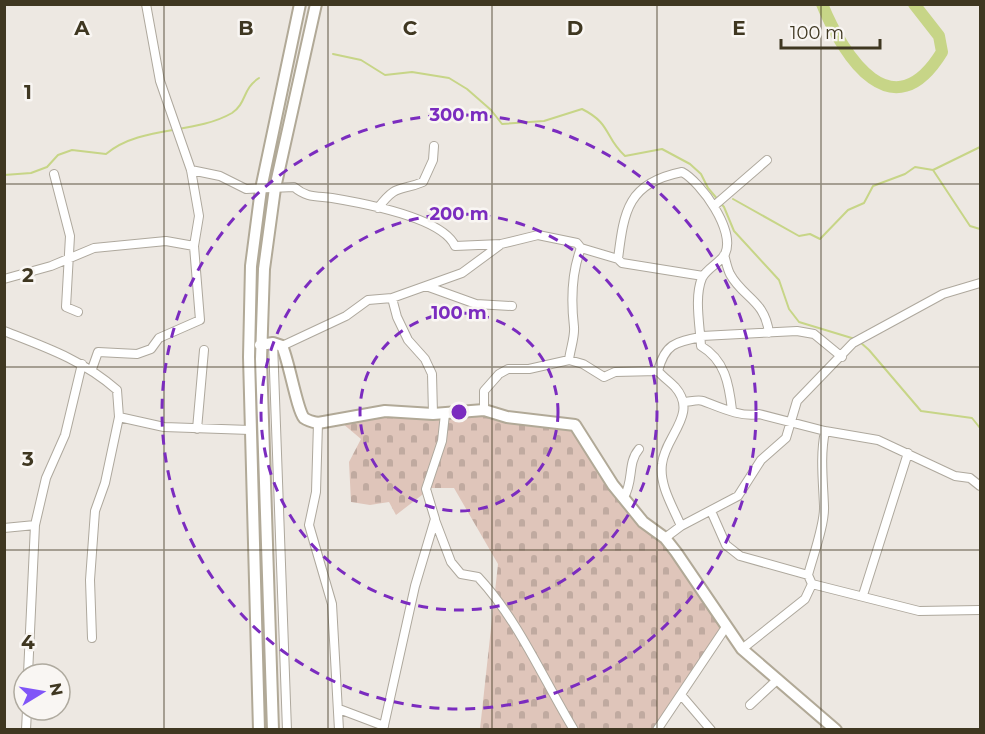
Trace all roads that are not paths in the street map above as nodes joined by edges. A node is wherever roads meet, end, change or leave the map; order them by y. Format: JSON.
{"nodes":[{"id":1,"x":146,"y":4,"type":"edge"},
{"id":2,"x":300,"y":4,"type":"edge"},
{"id":3,"x":316,"y":4,"type":"edge"},
{"id":4,"x":434,"y":146,"type":"dead end"},
{"id":5,"x":767,"y":160,"type":"dead end"},
{"id":6,"x":191,"y":170,"type":"junction"},
{"id":7,"x":54,"y":174,"type":"dead end"},
{"id":8,"x":275,"y":188,"type":"junction"},
{"id":9,"x":261,"y":189,"type":"junction"},
{"id":10,"x":717,"y":202,"type":"junction"},
{"id":11,"x":378,"y":208,"type":"junction"},
{"id":12,"x":501,"y":244,"type":"junction"},
{"id":13,"x":194,"y":246,"type":"junction"},
{"id":14,"x":581,"y":248,"type":"junction"},
{"id":15,"x":724,"y":255,"type":"junction"},
{"id":16,"x":71,"y":256,"type":"junction"},
{"id":17,"x":618,"y":259,"type":"junction"},
{"id":18,"x":703,"y":276,"type":"junction"},
{"id":19,"x":4,"y":279,"type":"edge"},
{"id":20,"x":981,"y":283,"type":"edge"},
{"id":21,"x":426,"y":286,"type":"junction"},
{"id":22,"x":393,"y":298,"type":"junction"},
{"id":23,"x":512,"y":306,"type":"dead end"},
{"id":24,"x":78,"y":312,"type":"dead end"},
{"id":25,"x":4,"y":331,"type":"edge"},
{"id":26,"x":769,"y":333,"type":"junction"},
{"id":27,"x":701,"y":336,"type":"junction"},
{"id":28,"x":277,"y":344,"type":"junction"},
{"id":29,"x":260,"y":345,"type":"junction"},
{"id":30,"x":204,"y":350,"type":"dead end"},
{"id":31,"x":842,"y":357,"type":"junction"},
{"id":32,"x":569,"y":360,"type":"junction"},
{"id":33,"x":82,"y":364,"type":"junction"},
{"id":34,"x":92,"y":369,"type":"junction"},
{"id":35,"x":658,"y":371,"type":"junction"},
{"id":36,"x":684,"y":402,"type":"junction"},
{"id":37,"x":484,"y":410,"type":"junction"},
{"id":38,"x":732,"y":410,"type":"junction"},
{"id":39,"x":434,"y":414,"type":"junction"},
{"id":40,"x":445,"y":414,"type":"junction"},
{"id":41,"x":118,"y":417,"type":"junction"},
{"id":42,"x":791,"y":422,"type":"junction"},
{"id":43,"x":318,"y":423,"type":"junction"},
{"id":44,"x":197,"y":429,"type":"junction"},
{"id":45,"x":250,"y":430,"type":"junction"},
{"id":46,"x":825,"y":431,"type":"junction"},
{"id":47,"x":639,"y":449,"type":"dead end"},
{"id":48,"x":908,"y":453,"type":"junction"},
{"id":49,"x":981,"y":486,"type":"edge"},
{"id":50,"x":624,"y":497,"type":"junction"},
{"id":51,"x":711,"y":511,"type":"junction"},
{"id":52,"x":435,"y":519,"type":"junction"},
{"id":53,"x":35,"y":525,"type":"junction"},
{"id":54,"x":681,"y":526,"type":"junction"},
{"id":55,"x":4,"y":528,"type":"edge"},
{"id":56,"x":665,"y":538,"type":"junction"},
{"id":57,"x":808,"y":575,"type":"junction"},
{"id":58,"x":812,"y":584,"type":"junction"},
{"id":59,"x":863,"y":595,"type":"junction"},
{"id":60,"x":981,"y":610,"type":"edge"},
{"id":61,"x":726,"y":627,"type":"junction"},
{"id":62,"x":92,"y":638,"type":"dead end"},
{"id":63,"x":742,"y":649,"type":"junction"},
{"id":64,"x":29,"y":662,"type":"edge"},
{"id":65,"x":778,"y":679,"type":"junction"},
{"id":66,"x":682,"y":696,"type":"junction"},
{"id":67,"x":750,"y":705,"type":"dead end"},
{"id":68,"x":339,"y":709,"type":"junction"},
{"id":69,"x":384,"y":728,"type":"edge"},
{"id":70,"x":259,"y":729,"type":"edge"},
{"id":71,"x":273,"y":729,"type":"edge"},
{"id":72,"x":287,"y":729,"type":"edge"},
{"id":73,"x":339,"y":729,"type":"edge"},
{"id":74,"x":574,"y":729,"type":"edge"},
{"id":75,"x":657,"y":729,"type":"edge"},
{"id":76,"x":711,"y":729,"type":"edge"},
{"id":77,"x":836,"y":729,"type":"edge"}],
"edges":[{"from":1,"to":6,"type":"street"},
{"from":2,"to":9,"type":"main road"},
{"from":3,"to":8,"type":"main road"},
{"from":4,"to":11,"type":"street"},
{"from":5,"to":10,"type":"street"},
{"from":6,"to":9,"type":"street"},
{"from":6,"to":13,"type":"street"},
{"from":7,"to":16,"type":"street"},
{"from":8,"to":9,"type":"street"},
{"from":8,"to":11,"type":"street"},
{"from":8,"to":29,"type":"main road"},
{"from":9,"to":45,"type":"main road"},
{"from":10,"to":15,"type":"street"},
{"from":10,"to":17,"type":"street"},
{"from":11,"to":12,"type":"street"},
{"from":12,"to":14,"type":"street"},
{"from":12,"to":21,"type":"street"},
{"from":13,"to":16,"type":"street"},
{"from":13,"to":34,"type":"street"},
{"from":14,"to":17,"type":"street"},
{"from":14,"to":32,"type":"street"},
{"from":15,"to":18,"type":"street"},
{"from":15,"to":26,"type":"street"},
{"from":16,"to":19,"type":"street"},
{"from":16,"to":24,"type":"street"},
{"from":17,"to":18,"type":"street"},
{"from":18,"to":27,"type":"street"},
{"from":20,"to":31,"type":"street"},
{"from":21,"to":22,"type":"street"},
{"from":21,"to":23,"type":"street"},
{"from":22,"to":28,"type":"street"},
{"from":22,"to":39,"type":"street"},
{"from":25,"to":33,"type":"street"},
{"from":26,"to":27,"type":"street"},
{"from":26,"to":31,"type":"street"},
{"from":27,"to":35,"type":"street"},
{"from":27,"to":38,"type":"street"},
{"from":28,"to":29,"type":"main road"},
{"from":28,"to":43,"type":"main road"},
{"from":28,"to":72,"type":"street"},
{"from":29,"to":71,"type":"main road"},
{"from":30,"to":44,"type":"street"},
{"from":31,"to":42,"type":"street"},
{"from":32,"to":35,"type":"street"},
{"from":32,"to":37,"type":"street"},
{"from":33,"to":34,"type":"street"},
{"from":33,"to":53,"type":"street"},
{"from":34,"to":41,"type":"street"},
{"from":35,"to":36,"type":"street"},
{"from":36,"to":38,"type":"street"},
{"from":36,"to":54,"type":"street"},
{"from":37,"to":40,"type":"main road"},
{"from":37,"to":50,"type":"main road"},
{"from":38,"to":42,"type":"street"},
{"from":39,"to":40,"type":"main road"},
{"from":39,"to":43,"type":"main road"},
{"from":40,"to":52,"type":"street"},
{"from":41,"to":44,"type":"street"},
{"from":41,"to":62,"type":"street"},
{"from":42,"to":46,"type":"street"},
{"from":42,"to":51,"type":"street"},
{"from":43,"to":68,"type":"street"},
{"from":44,"to":45,"type":"street"},
{"from":45,"to":70,"type":"main road"},
{"from":46,"to":48,"type":"street"},
{"from":46,"to":57,"type":"street"},
{"from":47,"to":50,"type":"street"},
{"from":48,"to":49,"type":"street"},
{"from":48,"to":59,"type":"street"},
{"from":50,"to":56,"type":"main road"},
{"from":51,"to":54,"type":"street"},
{"from":51,"to":57,"type":"street"},
{"from":52,"to":69,"type":"street"},
{"from":52,"to":74,"type":"street"},
{"from":53,"to":55,"type":"street"},
{"from":53,"to":64,"type":"street"},
{"from":54,"to":56,"type":"street"},
{"from":56,"to":61,"type":"main road"},
{"from":57,"to":58,"type":"street"},
{"from":58,"to":59,"type":"street"},
{"from":58,"to":63,"type":"street"},
{"from":59,"to":60,"type":"street"},
{"from":61,"to":63,"type":"main road"},
{"from":61,"to":66,"type":"street"},
{"from":63,"to":65,"type":"main road"},
{"from":65,"to":67,"type":"street"},
{"from":65,"to":77,"type":"main road"},
{"from":66,"to":75,"type":"street"},
{"from":66,"to":76,"type":"street"},
{"from":68,"to":69,"type":"street"},
{"from":68,"to":73,"type":"street"}]}
